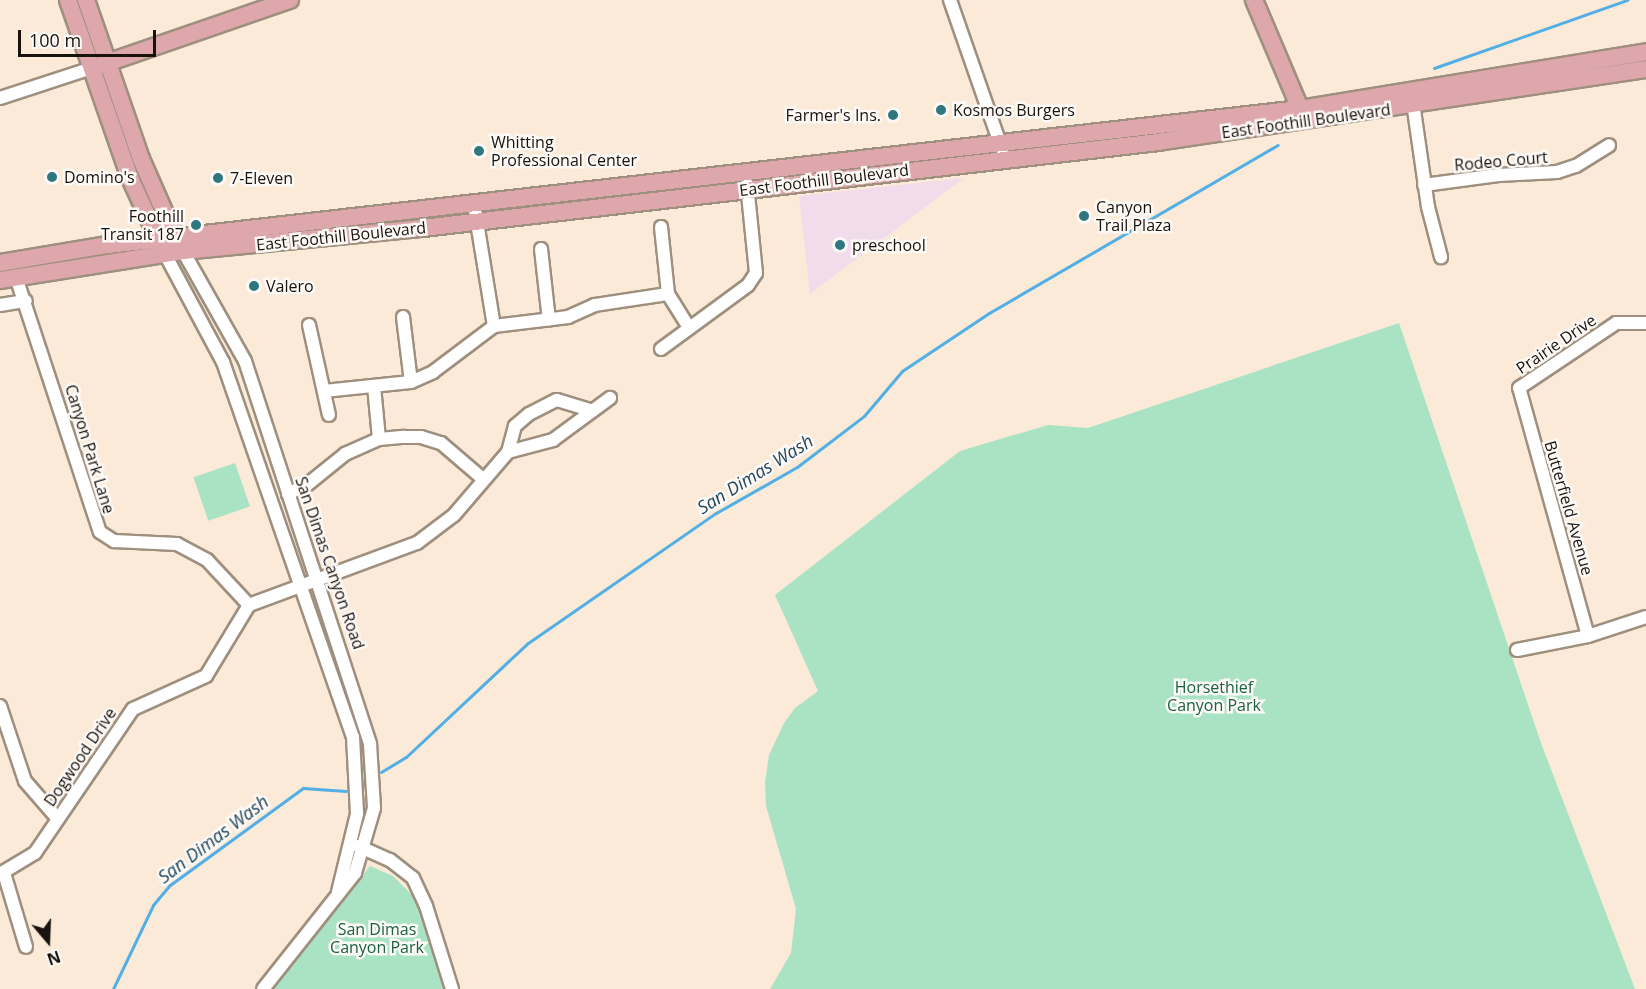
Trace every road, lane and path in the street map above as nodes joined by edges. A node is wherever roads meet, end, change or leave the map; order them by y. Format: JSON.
{"nodes":[{"id":1,"x":68,"y":0,"type":"edge"},
{"id":2,"x":86,"y":0,"type":"edge"},
{"id":3,"x":291,"y":0,"type":"edge"},
{"id":4,"x":950,"y":0,"type":"edge"},
{"id":5,"x":1254,"y":0,"type":"edge"},
{"id":6,"x":1646,"y":52,"type":"edge"},
{"id":7,"x":99,"y":66,"type":"junction"},
{"id":8,"x":1646,"y":69,"type":"edge"},
{"id":9,"x":0,"y":98,"type":"edge"},
{"id":10,"x":1412,"y":99,"type":"junction"},
{"id":11,"x":1302,"y":116,"type":"junction"},
{"id":12,"x":1610,"y":146,"type":"dead end"},
{"id":13,"x":1003,"y":151,"type":"junction"},
{"id":14,"x":747,"y":182,"type":"junction"},
{"id":15,"x":1424,"y":186,"type":"junction"},
{"id":16,"x":474,"y":204,"type":"junction"},
{"id":17,"x":477,"y":222,"type":"junction"},
{"id":18,"x":661,"y":227,"type":"dead end"},
{"id":19,"x":170,"y":245,"type":"junction"},
{"id":20,"x":541,"y":249,"type":"dead end"},
{"id":21,"x":1441,"y":257,"type":"dead end"},
{"id":22,"x":0,"y":263,"type":"edge"},
{"id":23,"x":8,"y":279,"type":"edge"},
{"id":24,"x":668,"y":294,"type":"junction"},
{"id":25,"x":26,"y":301,"type":"junction"},
{"id":26,"x":0,"y":305,"type":"edge"},
{"id":27,"x":402,"y":317,"type":"dead end"},
{"id":28,"x":549,"y":320,"type":"junction"},
{"id":29,"x":1646,"y":323,"type":"edge"},
{"id":30,"x":309,"y":325,"type":"dead end"},
{"id":31,"x":494,"y":326,"type":"junction"},
{"id":32,"x":689,"y":328,"type":"junction"},
{"id":33,"x":661,"y":349,"type":"dead end"},
{"id":34,"x":411,"y":381,"type":"junction"},
{"id":35,"x":374,"y":386,"type":"junction"},
{"id":36,"x":1519,"y":388,"type":"joint"},
{"id":37,"x":324,"y":391,"type":"junction"},
{"id":38,"x":610,"y":398,"type":"dead end"},
{"id":39,"x":592,"y":411,"type":"junction"},
{"id":40,"x":329,"y":415,"type":"dead end"},
{"id":41,"x":379,"y":440,"type":"junction"},
{"id":42,"x":508,"y":452,"type":"junction"},
{"id":43,"x":483,"y":478,"type":"junction"},
{"id":44,"x":288,"y":494,"type":"junction"},
{"id":45,"x":317,"y":580,"type":"junction"},
{"id":46,"x":302,"y":585,"type":"junction"},
{"id":47,"x":249,"y":605,"type":"junction"},
{"id":48,"x":1646,"y":617,"type":"edge"},
{"id":49,"x":1588,"y":636,"type":"junction"},
{"id":50,"x":1517,"y":650,"type":"dead end"},
{"id":51,"x":0,"y":706,"type":"edge"},
{"id":52,"x":58,"y":819,"type":"junction"},
{"id":53,"x":353,"y":842,"type":"junction"},
{"id":54,"x":364,"y":849,"type":"junction"},
{"id":55,"x":2,"y":873,"type":"edge"},
{"id":56,"x":337,"y":896,"type":"junction"},
{"id":57,"x":26,"y":947,"type":"dead end"},
{"id":58,"x":263,"y":989,"type":"edge"},
{"id":59,"x":452,"y":989,"type":"edge"}],
"edges":[{"from":1,"to":7,"type":"main road"},
{"from":2,"to":7,"type":"main road"},
{"from":3,"to":7,"type":"main road"},
{"from":4,"to":13,"type":"street"},
{"from":5,"to":11,"type":"main road"},
{"from":6,"to":10,"type":"main road","name":"East Foothill Boulevard"},
{"from":7,"to":9,"type":"street"},
{"from":7,"to":19,"type":"main road"},
{"from":8,"to":10,"type":"main road","name":"East Foothill Boulevard"},
{"from":10,"to":11,"type":"main road","name":"East Foothill Boulevard"},
{"from":10,"to":15,"type":"street"},
{"from":11,"to":13,"type":"main road","name":"East Foothill Boulevard"},
{"from":12,"to":15,"type":"street","name":"Rodeo Court"},
{"from":13,"to":14,"type":"main road","name":"East Foothill Boulevard"},
{"from":14,"to":16,"type":"main road","name":"East Foothill Boulevard"},
{"from":14,"to":17,"type":"main road","name":"East Foothill Boulevard"},
{"from":14,"to":32,"type":"street"},
{"from":15,"to":21,"type":"street"},
{"from":16,"to":17,"type":"street"},
{"from":16,"to":19,"type":"main road","name":"East Foothill Boulevard"},
{"from":17,"to":19,"type":"main road","name":"East Foothill Boulevard"},
{"from":17,"to":31,"type":"street"},
{"from":18,"to":24,"type":"street"},
{"from":19,"to":22,"type":"main road","name":"East Foothill Boulevard"},
{"from":19,"to":23,"type":"main road","name":"East Foothill Boulevard"},
{"from":19,"to":44,"type":"street","name":"San Dimas Canyon Road"},
{"from":19,"to":46,"type":"street","name":"San Dimas Canyon Road"},
{"from":20,"to":28,"type":"street"},
{"from":23,"to":25,"type":"street","name":"Canyon Park Lane"},
{"from":24,"to":28,"type":"street"},
{"from":24,"to":32,"type":"street"},
{"from":25,"to":26,"type":"street"},
{"from":25,"to":47,"type":"street","name":"Canyon Park Lane"},
{"from":27,"to":34,"type":"street"},
{"from":28,"to":31,"type":"street"},
{"from":29,"to":36,"type":"street","name":"Prairie Drive"},
{"from":30,"to":37,"type":"street"},
{"from":31,"to":34,"type":"street"},
{"from":32,"to":33,"type":"street"},
{"from":34,"to":35,"type":"street"},
{"from":35,"to":37,"type":"street"},
{"from":35,"to":41,"type":"street"},
{"from":36,"to":49,"type":"street","name":"Butterfield Avenue"},
{"from":37,"to":40,"type":"street"},
{"from":38,"to":39,"type":"street"},
{"from":39,"to":42,"type":"street"},
{"from":39,"to":42,"type":"street"},
{"from":41,"to":43,"type":"street"},
{"from":41,"to":44,"type":"street"},
{"from":42,"to":43,"type":"street"},
{"from":43,"to":45,"type":"street"},
{"from":44,"to":45,"type":"street","name":"San Dimas Canyon Road"},
{"from":45,"to":46,"type":"street"},
{"from":45,"to":54,"type":"street","name":"San Dimas Canyon Road"},
{"from":46,"to":47,"type":"street"},
{"from":46,"to":53,"type":"street","name":"San Dimas Canyon Road"},
{"from":47,"to":52,"type":"street","name":"Dogwood Drive"},
{"from":48,"to":49,"type":"street"},
{"from":49,"to":50,"type":"street"},
{"from":51,"to":52,"type":"street"},
{"from":52,"to":55,"type":"street","name":"Dogwood Drive"},
{"from":53,"to":54,"type":"street"},
{"from":53,"to":56,"type":"street","name":"San Dimas Canyon Road"},
{"from":54,"to":56,"type":"street","name":"San Dimas Canyon Road"},
{"from":54,"to":59,"type":"street"},
{"from":55,"to":57,"type":"street"},
{"from":56,"to":58,"type":"street","name":"San Dimas Canyon Road"}]}
